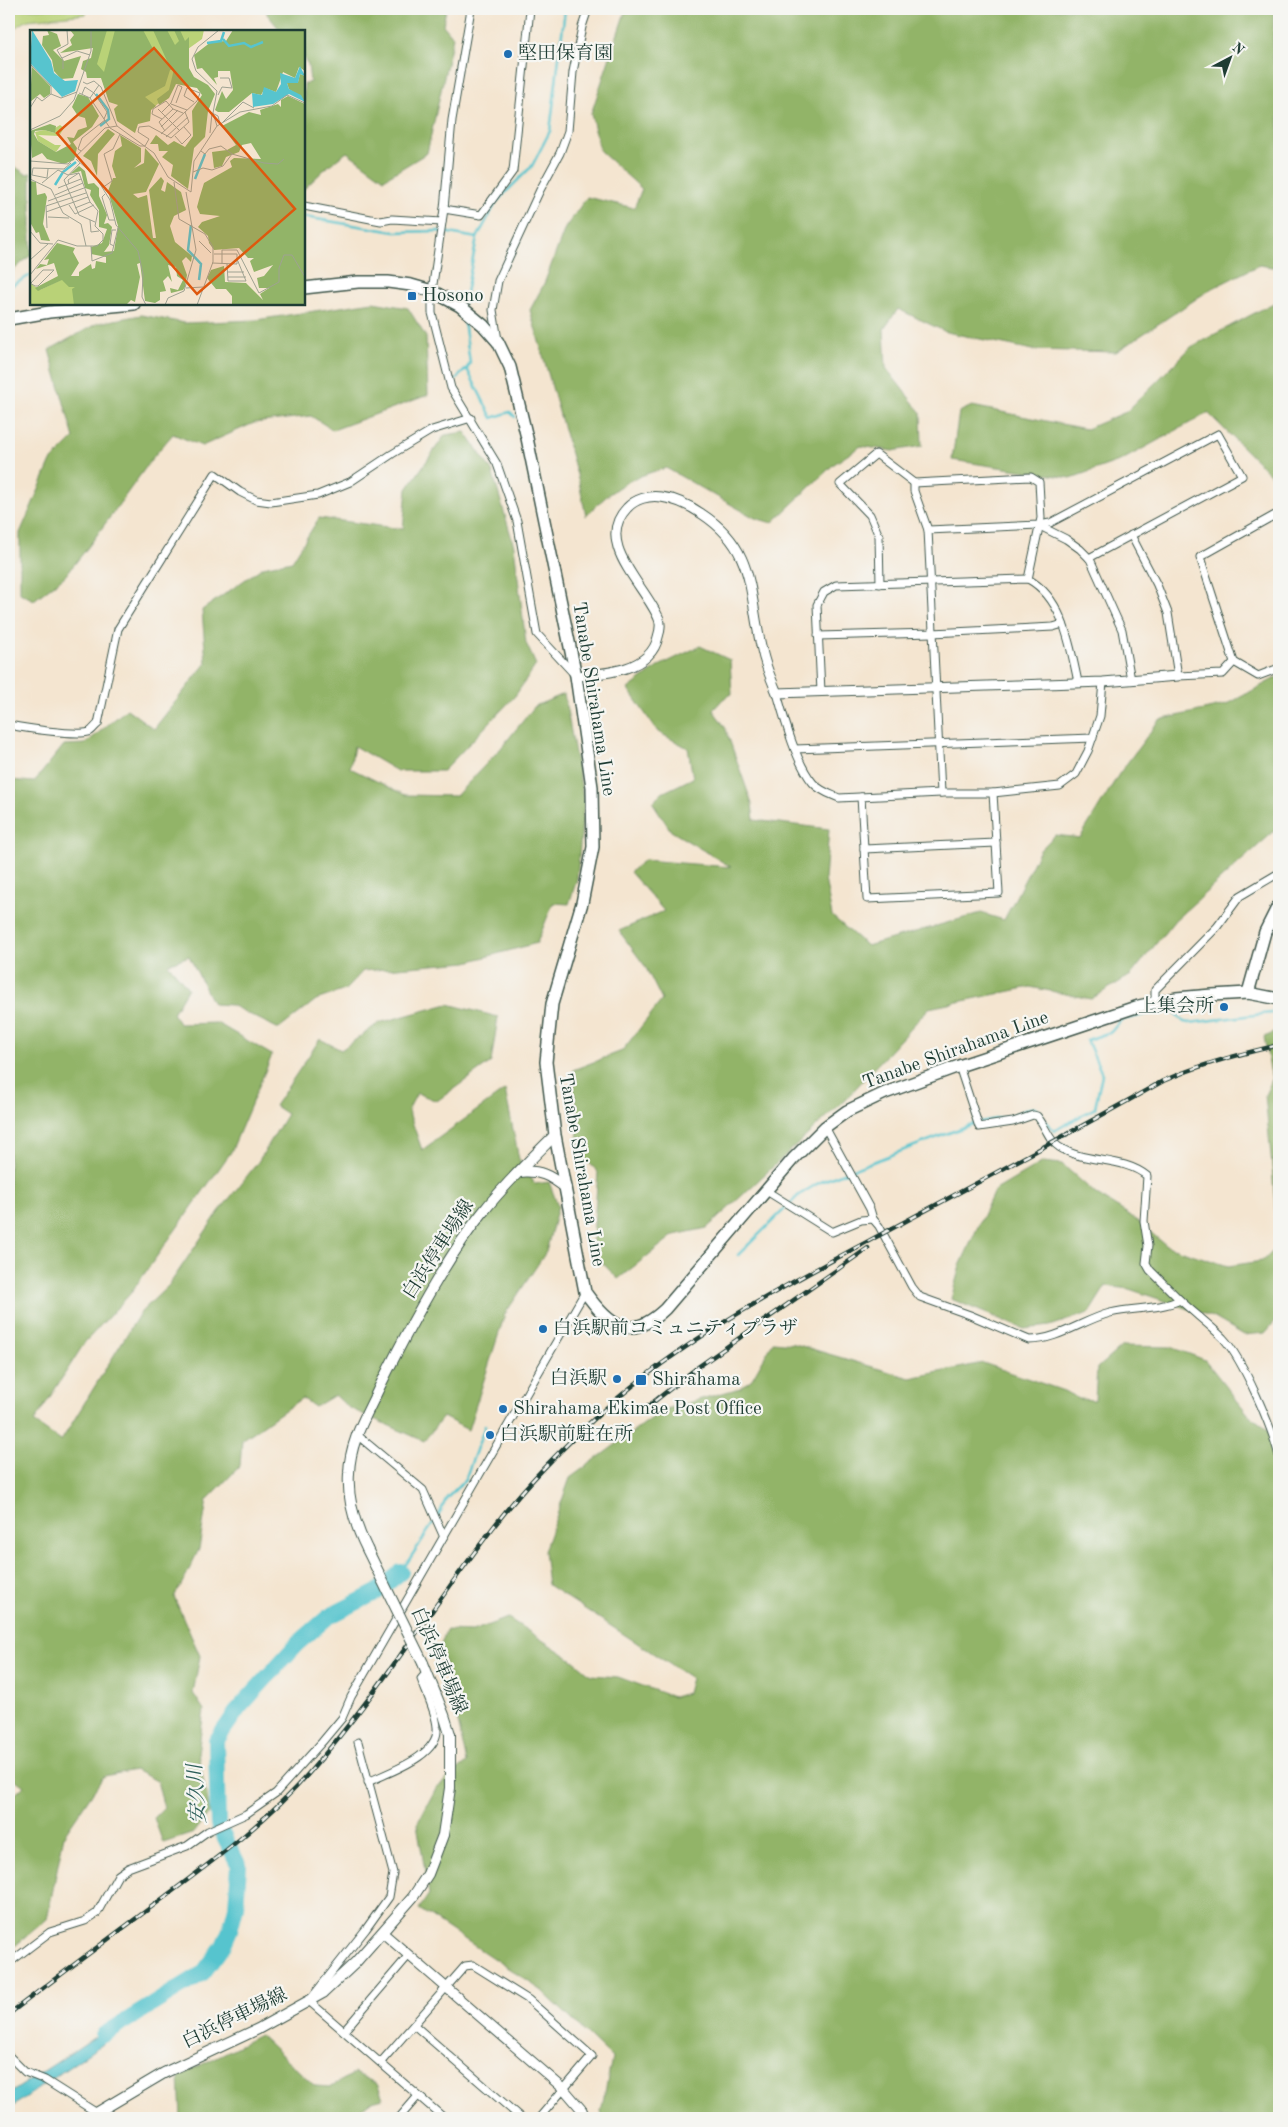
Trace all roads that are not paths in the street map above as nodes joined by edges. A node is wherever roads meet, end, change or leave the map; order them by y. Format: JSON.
{"nodes":[{"id":1,"x":471,"y":9,"type":"edge"},
{"id":2,"x":530,"y":9,"type":"edge"},
{"id":3,"x":588,"y":9,"type":"edge"},
{"id":4,"x":305,"y":206,"type":"edge"},
{"id":5,"x":444,"y":209,"type":"junction"},
{"id":6,"x":442,"y":224,"type":"junction"},
{"id":7,"x":305,"y":288,"type":"edge"},
{"id":8,"x":432,"y":291,"type":"junction"},
{"id":9,"x":109,"y":305,"type":"edge"},
{"id":10,"x":58,"y":307,"type":"edge"},
{"id":11,"x":9,"y":319,"type":"edge"},
{"id":12,"x":498,"y":342,"type":"junction"},
{"id":13,"x":471,"y":418,"type":"junction"},
{"id":14,"x":914,"y":483,"type":"junction"},
{"id":15,"x":1279,"y":524,"type":"edge"},
{"id":16,"x":1039,"y":525,"type":"junction"},
{"id":17,"x":928,"y":530,"type":"junction"},
{"id":18,"x":1131,"y":535,"type":"junction"},
{"id":19,"x":1089,"y":558,"type":"junction"},
{"id":20,"x":1028,"y":578,"type":"junction"},
{"id":21,"x":930,"y":582,"type":"junction"},
{"id":22,"x":880,"y":584,"type":"junction"},
{"id":23,"x":1063,"y":624,"type":"junction"},
{"id":24,"x":932,"y":633,"type":"junction"},
{"id":25,"x":818,"y":636,"type":"junction"},
{"id":26,"x":1234,"y":662,"type":"junction"},
{"id":27,"x":1279,"y":668,"type":"edge"},
{"id":28,"x":576,"y":676,"type":"junction"},
{"id":29,"x":1178,"y":676,"type":"junction"},
{"id":30,"x":1131,"y":680,"type":"junction"},
{"id":31,"x":1078,"y":682,"type":"junction"},
{"id":32,"x":1103,"y":682,"type":"junction"},
{"id":33,"x":935,"y":688,"type":"junction"},
{"id":34,"x":820,"y":692,"type":"junction"},
{"id":35,"x":777,"y":693,"type":"junction"},
{"id":36,"x":9,"y":725,"type":"edge"},
{"id":37,"x":1093,"y":738,"type":"junction"},
{"id":38,"x":938,"y":744,"type":"junction"},
{"id":39,"x":796,"y":749,"type":"junction"},
{"id":40,"x":941,"y":793,"type":"junction"},
{"id":41,"x":993,"y":793,"type":"junction"},
{"id":42,"x":861,"y":797,"type":"junction"},
{"id":43,"x":996,"y":843,"type":"junction"},
{"id":44,"x":864,"y":849,"type":"junction"},
{"id":45,"x":1279,"y":873,"type":"edge"},
{"id":46,"x":1279,"y":904,"type":"edge"},
{"id":47,"x":1248,"y":994,"type":"junction"},
{"id":48,"x":1279,"y":999,"type":"edge"},
{"id":49,"x":1155,"y":1002,"type":"junction"},
{"id":50,"x":959,"y":1066,"type":"junction"},
{"id":51,"x":825,"y":1127,"type":"junction"},
{"id":52,"x":555,"y":1135,"type":"junction"},
{"id":53,"x":519,"y":1172,"type":"junction"},
{"id":54,"x":566,"y":1188,"type":"junction"},
{"id":55,"x":765,"y":1190,"type":"junction"},
{"id":56,"x":873,"y":1219,"type":"junction"},
{"id":57,"x":584,"y":1292,"type":"junction"},
{"id":58,"x":1180,"y":1300,"type":"junction"},
{"id":59,"x":356,"y":1434,"type":"junction"},
{"id":60,"x":1279,"y":1456,"type":"edge"},
{"id":61,"x":443,"y":1535,"type":"junction"},
{"id":62,"x":425,"y":1667,"type":"junction"},
{"id":63,"x":358,"y":1742,"type":"dead end"},
{"id":64,"x":368,"y":1782,"type":"junction"},
{"id":65,"x":383,"y":1933,"type":"junction"},
{"id":66,"x":409,"y":1955,"type":"junction"},
{"id":67,"x":9,"y":1963,"type":"edge"},
{"id":68,"x":446,"y":1987,"type":"junction"},
{"id":69,"x":309,"y":2001,"type":"junction"},
{"id":70,"x":414,"y":2025,"type":"junction"},
{"id":71,"x":344,"y":2031,"type":"junction"},
{"id":72,"x":9,"y":2056,"type":"edge"},
{"id":73,"x":381,"y":2062,"type":"junction"},
{"id":74,"x":564,"y":2089,"type":"junction"},
{"id":75,"x":418,"y":2096,"type":"junction"},
{"id":76,"x":92,"y":2116,"type":"edge"},
{"id":77,"x":399,"y":2118,"type":"edge"},
{"id":78,"x":444,"y":2118,"type":"edge"},
{"id":79,"x":521,"y":2118,"type":"edge"},
{"id":80,"x":539,"y":2118,"type":"edge"},
{"id":81,"x":585,"y":2118,"type":"edge"}],
"edges":[{"from":1,"to":5,"type":"street"},
{"from":2,"to":5,"type":"street"},
{"from":3,"to":12,"type":"street"},
{"from":4,"to":6,"type":"street"},
{"from":5,"to":6,"type":"street"},
{"from":6,"to":8,"type":"street"},
{"from":7,"to":8,"type":"main road","name":"Tanabe Shirahama Line"},
{"from":8,"to":12,"type":"main road","name":"Tanabe Shirahama Line"},
{"from":8,"to":13,"type":"street"},
{"from":9,"to":10,"type":"main road"},
{"from":10,"to":11,"type":"main road"},
{"from":12,"to":28,"type":"main road","name":"Tanabe Shirahama Line"},
{"from":13,"to":28,"type":"street"},
{"from":13,"to":36,"type":"street"},
{"from":14,"to":16,"type":"street"},
{"from":14,"to":17,"type":"street"},
{"from":14,"to":22,"type":"street"},
{"from":15,"to":26,"type":"street"},
{"from":16,"to":17,"type":"street"},
{"from":16,"to":18,"type":"street"},
{"from":16,"to":19,"type":"street"},
{"from":16,"to":20,"type":"street"},
{"from":17,"to":21,"type":"street"},
{"from":18,"to":19,"type":"street"},
{"from":18,"to":29,"type":"street"},
{"from":19,"to":30,"type":"street"},
{"from":20,"to":21,"type":"street"},
{"from":20,"to":23,"type":"street"},
{"from":21,"to":22,"type":"street"},
{"from":21,"to":24,"type":"street"},
{"from":22,"to":25,"type":"street"},
{"from":23,"to":24,"type":"street"},
{"from":23,"to":31,"type":"street"},
{"from":24,"to":25,"type":"street"},
{"from":24,"to":33,"type":"street"},
{"from":25,"to":34,"type":"street"},
{"from":26,"to":27,"type":"street"},
{"from":26,"to":29,"type":"street"},
{"from":28,"to":35,"type":"street"},
{"from":28,"to":52,"type":"main road","name":"Tanabe Shirahama Line"},
{"from":29,"to":30,"type":"street"},
{"from":30,"to":32,"type":"street"},
{"from":31,"to":32,"type":"street"},
{"from":31,"to":33,"type":"street"},
{"from":32,"to":37,"type":"street"},
{"from":33,"to":34,"type":"street"},
{"from":33,"to":38,"type":"street"},
{"from":34,"to":35,"type":"street"},
{"from":35,"to":39,"type":"street"},
{"from":37,"to":38,"type":"street"},
{"from":37,"to":41,"type":"street"},
{"from":38,"to":39,"type":"street"},
{"from":38,"to":40,"type":"street"},
{"from":39,"to":42,"type":"street"},
{"from":40,"to":41,"type":"street"},
{"from":40,"to":42,"type":"street"},
{"from":41,"to":43,"type":"street"},
{"from":42,"to":44,"type":"street"},
{"from":43,"to":44,"type":"street"},
{"from":43,"to":44,"type":"street"},
{"from":45,"to":49,"type":"street"},
{"from":46,"to":47,"type":"main road"},
{"from":47,"to":48,"type":"main road","name":"Tanabe Shirahama Line"},
{"from":47,"to":49,"type":"main road","name":"Tanabe Shirahama Line"},
{"from":49,"to":50,"type":"main road","name":"Tanabe Shirahama Line"},
{"from":50,"to":51,"type":"main road","name":"Tanabe Shirahama Line"},
{"from":50,"to":58,"type":"street"},
{"from":51,"to":55,"type":"main road","name":"Tanabe Shirahama Line"},
{"from":51,"to":56,"type":"street"},
{"from":52,"to":53,"type":"main road","name":"白浜停車場線"},
{"from":52,"to":54,"type":"main road","name":"Tanabe Shirahama Line"},
{"from":53,"to":54,"type":"main road"},
{"from":53,"to":59,"type":"main road","name":"白浜停車場線"},
{"from":54,"to":57,"type":"main road","name":"Tanabe Shirahama Line"},
{"from":55,"to":56,"type":"street"},
{"from":55,"to":57,"type":"main road","name":"Tanabe Shirahama Line"},
{"from":56,"to":58,"type":"street"},
{"from":57,"to":61,"type":"street"},
{"from":58,"to":60,"type":"street"},
{"from":59,"to":61,"type":"street"},
{"from":59,"to":62,"type":"main road","name":"白浜停車場線","bridge":true},
{"from":61,"to":67,"type":"street"},
{"from":62,"to":64,"type":"street"},
{"from":62,"to":65,"type":"main road","name":"白浜停車場線"},
{"from":63,"to":64,"type":"street"},
{"from":64,"to":69,"type":"street"},
{"from":65,"to":66,"type":"street"},
{"from":65,"to":69,"type":"main road","name":"白浜停車場線"},
{"from":66,"to":68,"type":"street"},
{"from":66,"to":71,"type":"street"},
{"from":68,"to":70,"type":"street"},
{"from":68,"to":74,"type":"street"},
{"from":68,"to":74,"type":"street"},
{"from":69,"to":71,"type":"street"},
{"from":69,"to":76,"type":"main road","name":"白浜停車場線"},
{"from":70,"to":73,"type":"street"},
{"from":70,"to":79,"type":"street"},
{"from":71,"to":73,"type":"street"},
{"from":72,"to":76,"type":"street"},
{"from":73,"to":75,"type":"street"},
{"from":74,"to":80,"type":"street"},
{"from":74,"to":81,"type":"street"},
{"from":75,"to":77,"type":"street"},
{"from":75,"to":78,"type":"street"}]}
